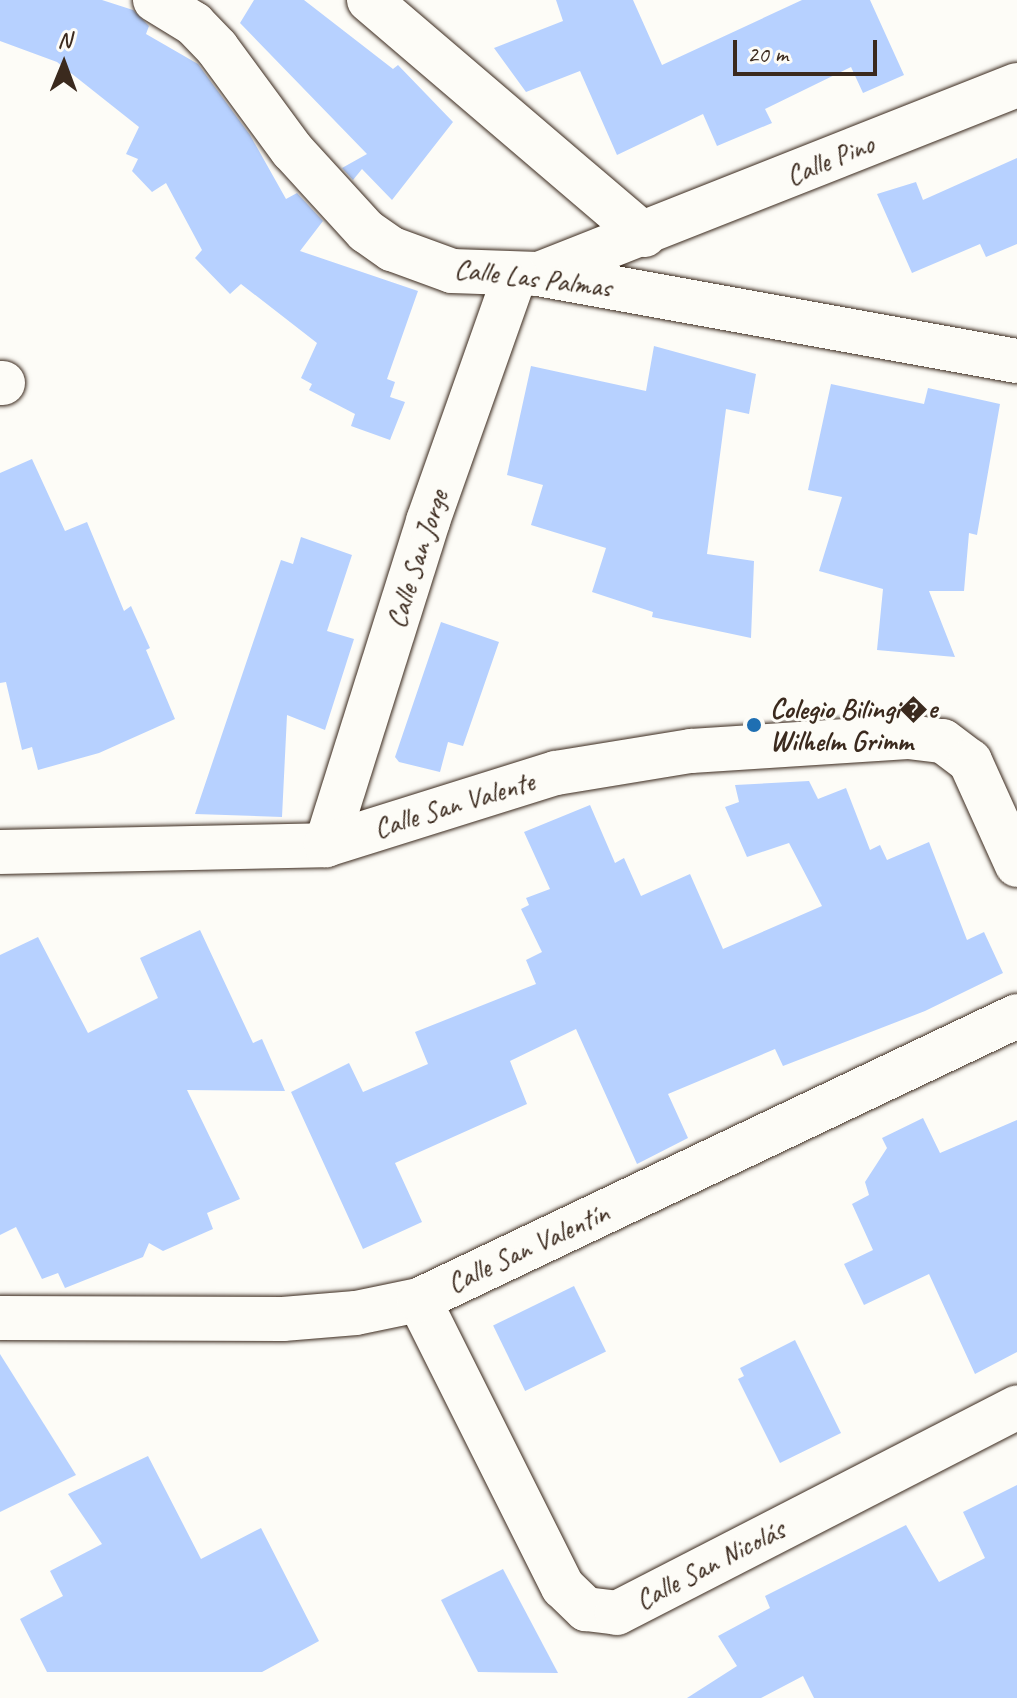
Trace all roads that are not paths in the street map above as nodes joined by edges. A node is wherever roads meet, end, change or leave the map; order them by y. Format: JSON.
{"nodes":[{"id":1,"x":155,"y":0,"type":"edge"},
{"id":2,"x":369,"y":0,"type":"edge"},
{"id":3,"x":1017,"y":85,"type":"edge"},
{"id":4,"x":644,"y":235,"type":"junction"},
{"id":5,"x":526,"y":275,"type":"junction"},
{"id":6,"x":1017,"y":361,"type":"edge"},
{"id":7,"x":326,"y":845,"type":"junction"},
{"id":8,"x":0,"y":852,"type":"edge"},
{"id":9,"x":1017,"y":865,"type":"edge"},
{"id":10,"x":1017,"y":1016,"type":"edge"},
{"id":11,"x":419,"y":1300,"type":"junction"},
{"id":12,"x":0,"y":1318,"type":"edge"},
{"id":13,"x":1017,"y":1407,"type":"edge"}],
"edges":[{"from":1,"to":5,"type":"street","name":"Calle Las Palmas"},
{"from":2,"to":4,"type":"street"},
{"from":3,"to":4,"type":"street","name":"Calle Pino"},
{"from":4,"to":5,"type":"street","name":"Calle Pino"},
{"from":5,"to":6,"type":"street","name":"Calle Las Palmas"},
{"from":5,"to":7,"type":"street","name":"Calle San Jorge"},
{"from":7,"to":8,"type":"street","name":"Calle San Valente"},
{"from":7,"to":9,"type":"street","name":"Calle San Valente"},
{"from":10,"to":11,"type":"street","name":"Calle San Valentín"},
{"from":11,"to":12,"type":"street","name":"Calle San Valentín"},
{"from":11,"to":13,"type":"street","name":"Calle San Nicolás"}]}
